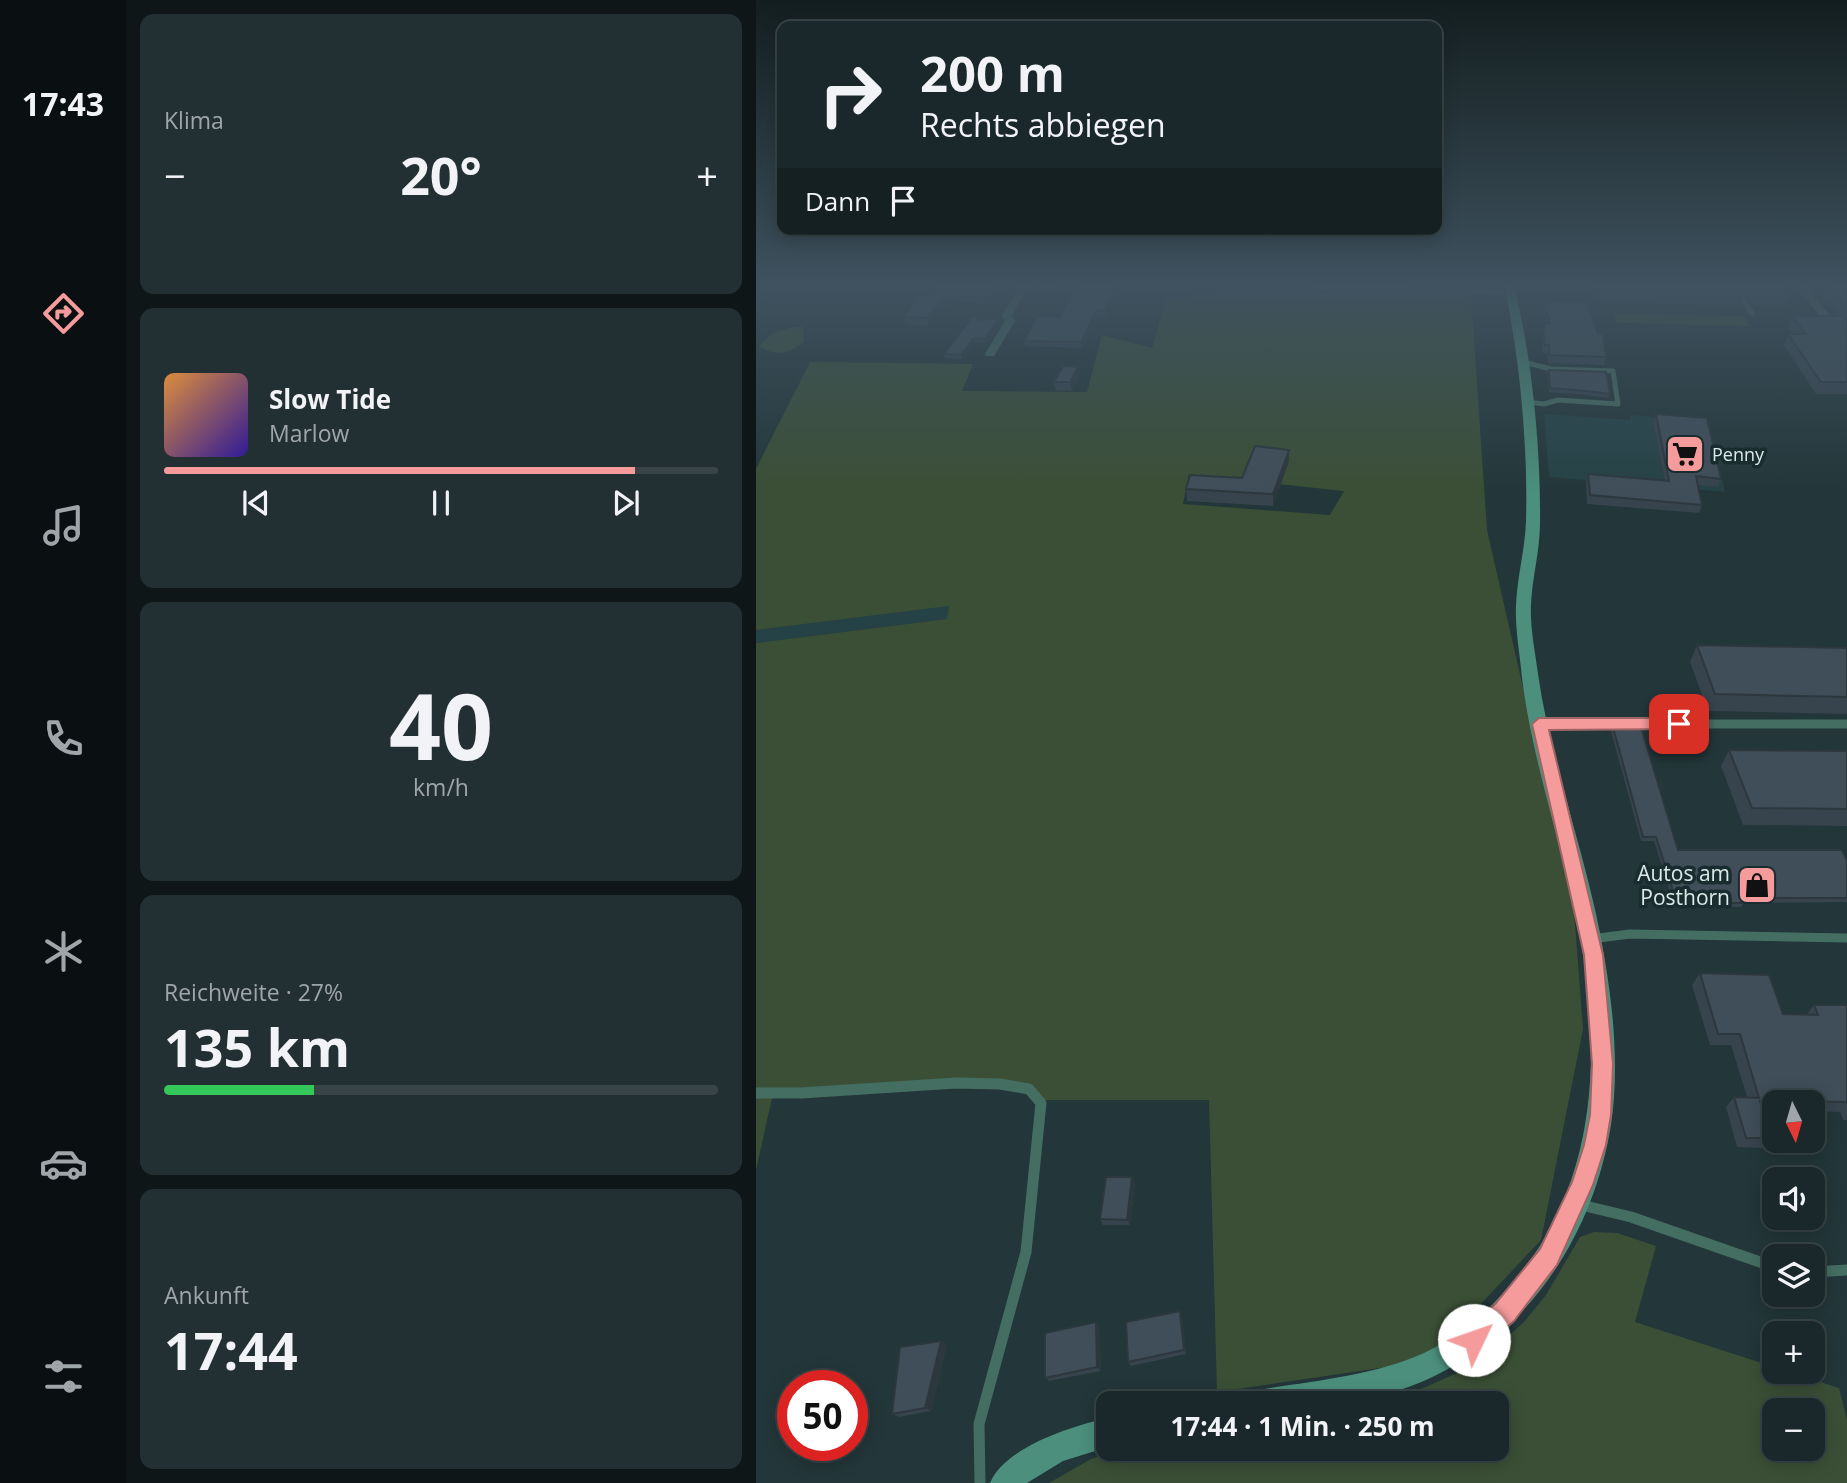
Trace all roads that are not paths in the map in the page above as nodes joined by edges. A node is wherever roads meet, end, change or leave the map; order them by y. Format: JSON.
{"nodes":[{"id":1,"x":1522,"y":354,"type":"edge"},
{"id":2,"x":1523,"y":362,"type":"junction"},
{"id":3,"x":1526,"y":402,"type":"junction"},
{"id":4,"x":1539,"y":724,"type":"junction"},
{"id":5,"x":1847,"y":724,"type":"edge"},
{"id":6,"x":1847,"y":938,"type":"edge"},
{"id":7,"x":1591,"y":940,"type":"junction"},
{"id":8,"x":756,"y":1093,"type":"edge"},
{"id":9,"x":1574,"y":1204,"type":"junction"},
{"id":10,"x":1762,"y":1263,"type":"edge"},
{"id":11,"x":1847,"y":1269,"type":"edge"},
{"id":12,"x":1825,"y":1271,"type":"edge"},
{"id":13,"x":1335,"y":1391,"type":"edge"},
{"id":14,"x":1096,"y":1436,"type":"edge"},
{"id":15,"x":980,"y":1483,"type":"edge"},
{"id":16,"x":1006,"y":1483,"type":"edge"}],
"edges":[{"from":1,"to":2,"type":"main road"},
{"from":2,"to":3,"type":"main road"},
{"from":2,"to":3,"type":"lane"},
{"from":3,"to":4,"type":"main road"},
{"from":4,"to":5,"type":"lane"},
{"from":4,"to":7,"type":"main road"},
{"from":6,"to":7,"type":"lane"},
{"from":7,"to":9,"type":"main road"},
{"from":8,"to":15,"type":"lane"},
{"from":9,"to":10,"type":"lane"},
{"from":9,"to":13,"type":"main road"},
{"from":11,"to":12,"type":"lane"},
{"from":14,"to":16,"type":"main road"}]}
